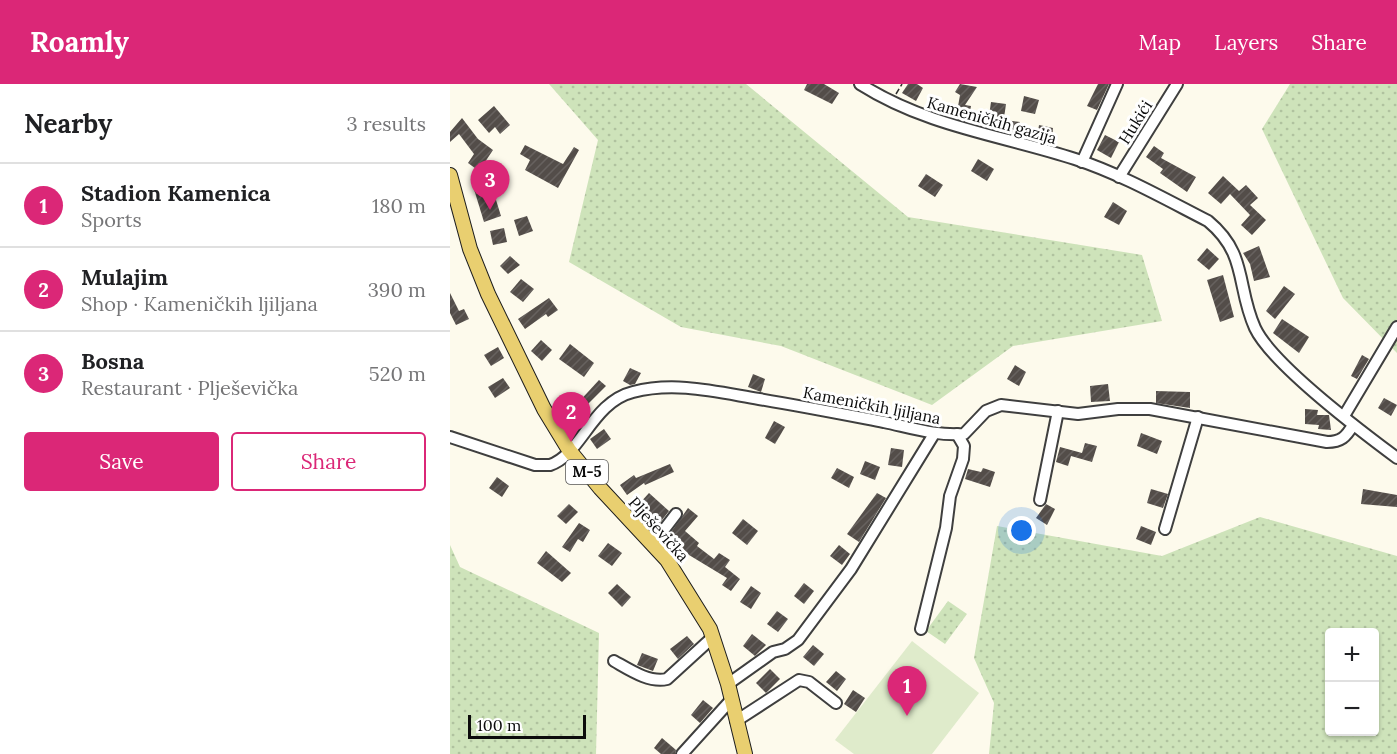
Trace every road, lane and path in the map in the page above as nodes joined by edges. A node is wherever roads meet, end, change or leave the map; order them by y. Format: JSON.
{"nodes":[{"id":1,"x":860,"y":84,"type":"edge"},
{"id":2,"x":1117,"y":84,"type":"edge"},
{"id":3,"x":1177,"y":84,"type":"edge"},
{"id":4,"x":1082,"y":162,"type":"junction"},
{"id":5,"x":450,"y":175,"type":"edge"},
{"id":6,"x":1119,"y":177,"type":"junction"},
{"id":7,"x":1397,"y":327,"type":"edge"},
{"id":8,"x":1058,"y":411,"type":"junction"},
{"id":9,"x":1344,"y":416,"type":"junction"},
{"id":10,"x":1198,"y":417,"type":"junction"},
{"id":11,"x":1353,"y":425,"type":"junction"},
{"id":12,"x":934,"y":434,"type":"junction"},
{"id":13,"x":957,"y":434,"type":"junction"},
{"id":14,"x":450,"y":437,"type":"edge"},
{"id":15,"x":569,"y":450,"type":"junction"},
{"id":16,"x":1397,"y":458,"type":"edge"},
{"id":17,"x":1040,"y":500,"type":"dead end"},
{"id":18,"x":676,"y":514,"type":"dead end"},
{"id":19,"x":1165,"y":529,"type":"dead end"},
{"id":20,"x":653,"y":544,"type":"junction"},
{"id":21,"x":921,"y":629,"type":"dead end"},
{"id":22,"x":713,"y":637,"type":"junction"},
{"id":23,"x":614,"y":661,"type":"dead end"},
{"id":24,"x":728,"y":684,"type":"junction"},
{"id":25,"x":731,"y":700,"type":"junction"},
{"id":26,"x":836,"y":704,"type":"dead end"},
{"id":27,"x":736,"y":721,"type":"junction"},
{"id":28,"x":682,"y":754,"type":"edge"},
{"id":29,"x":745,"y":754,"type":"edge"}],
"edges":[{"from":1,"to":4,"type":"street","name":"Kameničkih gazija"},
{"from":2,"to":4,"type":"street"},
{"from":3,"to":6,"type":"street","name":"Hukići"},
{"from":4,"to":6,"type":"street","name":"Kameničkih gazija"},
{"from":5,"to":15,"type":"main road","name":"Plješevička","number":"M-5"},
{"from":6,"to":9,"type":"street","name":"Kameničkih gazija"},
{"from":7,"to":9,"type":"street"},
{"from":8,"to":10,"type":"street","name":"Kameničkih ljiljana"},
{"from":8,"to":13,"type":"street","name":"Kameničkih ljiljana"},
{"from":8,"to":17,"type":"street"},
{"from":9,"to":11,"type":"street","name":"Kameničkih gazija"},
{"from":10,"to":11,"type":"street","name":"Kameničkih ljiljana"},
{"from":10,"to":19,"type":"street"},
{"from":11,"to":16,"type":"street","name":"Kameničkih gazija"},
{"from":12,"to":13,"type":"street","name":"Kameničkih ljiljana"},
{"from":12,"to":15,"type":"street","name":"Kameničkih ljiljana"},
{"from":12,"to":24,"type":"street"},
{"from":13,"to":21,"type":"street"},
{"from":14,"to":15,"type":"street","name":"Kameničkih ljiljana"},
{"from":15,"to":20,"type":"main road","name":"Plješevička","number":"M-5"},
{"from":18,"to":20,"type":"street"},
{"from":20,"to":22,"type":"main road","name":"Plješevička","number":"M-5"},
{"from":22,"to":23,"type":"street"},
{"from":22,"to":24,"type":"main road","name":"Plješevička","number":"M-5"},
{"from":24,"to":25,"type":"main road","name":"Plješevička","number":"M-5"},
{"from":25,"to":27,"type":"main road","name":"Plješevička","number":"M-5"},
{"from":25,"to":28,"type":"street"},
{"from":26,"to":27,"type":"street"},
{"from":27,"to":29,"type":"main road","name":"Plješevička","number":"M-5"}]}
